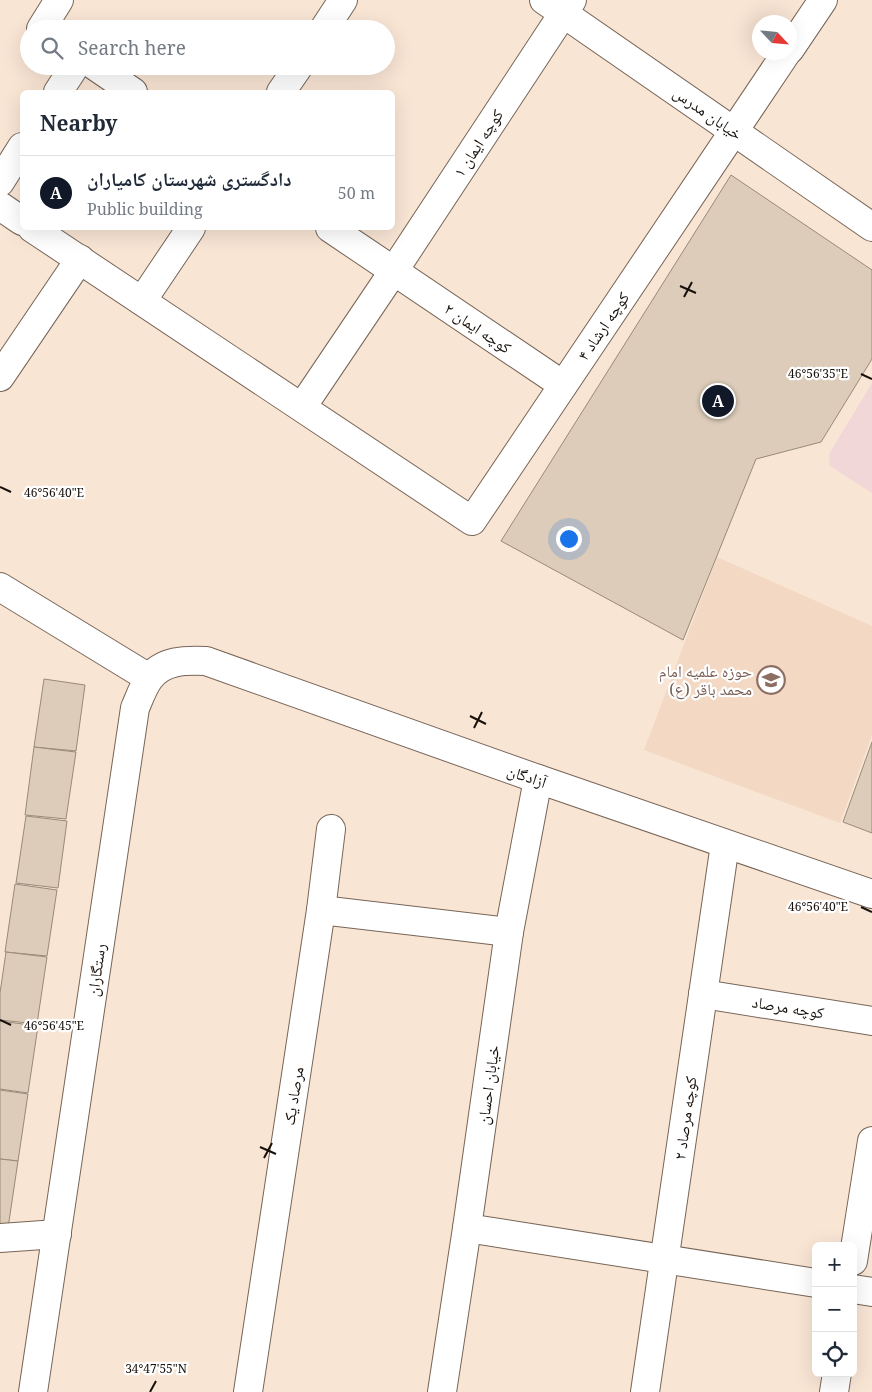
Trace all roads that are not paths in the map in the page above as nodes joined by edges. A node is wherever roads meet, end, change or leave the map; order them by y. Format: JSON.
{"nodes":[{"id":1,"x":59,"y":0,"type":"edge"},
{"id":2,"x":343,"y":0,"type":"edge"},
{"id":3,"x":823,"y":0,"type":"edge"},
{"id":4,"x":560,"y":4,"type":"edge"},
{"id":5,"x":47,"y":20,"type":"edge"},
{"id":6,"x":330,"y":20,"type":"edge"},
{"id":7,"x":797,"y":39,"type":"edge"},
{"id":8,"x":782,"y":60,"type":"edge"},
{"id":9,"x":69,"y":75,"type":"edge"},
{"id":10,"x":108,"y":75,"type":"edge"},
{"id":11,"x":293,"y":75,"type":"edge"},
{"id":12,"x":59,"y":90,"type":"edge"},
{"id":13,"x":130,"y":90,"type":"edge"},
{"id":14,"x":282,"y":90,"type":"edge"},
{"id":15,"x":733,"y":131,"type":"junction"},
{"id":16,"x":20,"y":150,"type":"edge"},
{"id":17,"x":0,"y":182,"type":"edge"},
{"id":18,"x":0,"y":206,"type":"edge"},
{"id":19,"x":20,"y":220,"type":"edge"},
{"id":20,"x":872,"y":227,"type":"edge"},
{"id":21,"x":35,"y":230,"type":"edge"},
{"id":22,"x":190,"y":230,"type":"edge"},
{"id":23,"x":333,"y":230,"type":"edge"},
{"id":24,"x":80,"y":259,"type":"junction"},
{"id":25,"x":393,"y":272,"type":"junction"},
{"id":26,"x":142,"y":301,"type":"junction"},
{"id":27,"x":0,"y":377,"type":"edge"},
{"id":28,"x":563,"y":385,"type":"junction"},
{"id":29,"x":302,"y":407,"type":"junction"},
{"id":30,"x":0,"y":587,"type":"edge"},
{"id":31,"x":149,"y":678,"type":"junction"},
{"id":32,"x":538,"y":780,"type":"junction"},
{"id":33,"x":330,"y":829,"type":"dead end"},
{"id":34,"x":725,"y":844,"type":"junction"},
{"id":35,"x":872,"y":894,"type":"edge"},
{"id":36,"x":321,"y":910,"type":"junction"},
{"id":37,"x":509,"y":932,"type":"junction"},
{"id":38,"x":704,"y":994,"type":"junction"},
{"id":39,"x":872,"y":1021,"type":"edge"},
{"id":40,"x":872,"y":1141,"type":"edge"},
{"id":41,"x":467,"y":1228,"type":"junction"},
{"id":42,"x":56,"y":1234,"type":"junction"},
{"id":43,"x":0,"y":1238,"type":"edge"},
{"id":44,"x":856,"y":1242,"type":"edge"},
{"id":45,"x":664,"y":1260,"type":"junction"},
{"id":46,"x":812,"y":1282,"type":"edge"},
{"id":47,"x":857,"y":1290,"type":"edge"},
{"id":48,"x":872,"y":1292,"type":"edge"},
{"id":49,"x":836,"y":1377,"type":"edge"},
{"id":50,"x":33,"y":1392,"type":"edge"},
{"id":51,"x":248,"y":1392,"type":"edge"},
{"id":52,"x":442,"y":1392,"type":"edge"},
{"id":53,"x":645,"y":1392,"type":"edge"},
{"id":54,"x":834,"y":1392,"type":"edge"}],
"edges":[{"from":1,"to":5,"type":"street"},
{"from":2,"to":6,"type":"street"},
{"from":3,"to":7,"type":"street"},
{"from":4,"to":15,"type":"street","name":"خیابان مدرس"},
{"from":4,"to":25,"type":"street","name":"کوچه ایمان ۱"},
{"from":8,"to":15,"type":"street","name":"کوچه ارشاد ۴"},
{"from":9,"to":12,"type":"street"},
{"from":10,"to":13,"type":"street"},
{"from":11,"to":14,"type":"street"},
{"from":15,"to":20,"type":"street","name":"خیابان مدرس"},
{"from":15,"to":28,"type":"street","name":"کوچه ارشاد ۴"},
{"from":16,"to":17,"type":"street"},
{"from":18,"to":19,"type":"street"},
{"from":21,"to":24,"type":"street"},
{"from":22,"to":26,"type":"street"},
{"from":23,"to":25,"type":"street","name":"کوچه ایمان ۲"},
{"from":24,"to":26,"type":"street"},
{"from":24,"to":27,"type":"street"},
{"from":25,"to":28,"type":"street","name":"کوچه ایمان ۲"},
{"from":25,"to":29,"type":"street","name":"کوچه ایمان ۱"},
{"from":26,"to":29,"type":"street"},
{"from":28,"to":29,"type":"street","name":"کوچه ارشاد ۴"},
{"from":30,"to":31,"type":"street"},
{"from":31,"to":32,"type":"street","name":"آزادگان"},
{"from":31,"to":42,"type":"street","name":"رستگاران"},
{"from":32,"to":34,"type":"street","name":"آزادگان"},
{"from":32,"to":37,"type":"street","name":"خیابان احسان"},
{"from":33,"to":36,"type":"street","name":"مرصاد یک"},
{"from":34,"to":35,"type":"street","name":"آزادگان"},
{"from":34,"to":38,"type":"street","name":"کوچه مرصاد ۲"},
{"from":36,"to":37,"type":"street"},
{"from":36,"to":51,"type":"street","name":"مرصاد یک"},
{"from":37,"to":41,"type":"street","name":"خیابان احسان"},
{"from":38,"to":39,"type":"street","name":"کوچه مرصاد"},
{"from":38,"to":45,"type":"street","name":"کوچه مرصاد ۲"},
{"from":40,"to":44,"type":"street"},
{"from":41,"to":45,"type":"street"},
{"from":41,"to":52,"type":"street","name":"خیابان احسان"},
{"from":42,"to":43,"type":"street"},
{"from":42,"to":50,"type":"street","name":"رستگاران"},
{"from":45,"to":46,"type":"street"},
{"from":45,"to":53,"type":"street","name":"کوچه مرصاد ۲"},
{"from":47,"to":48,"type":"street"},
{"from":49,"to":54,"type":"street"}]}
